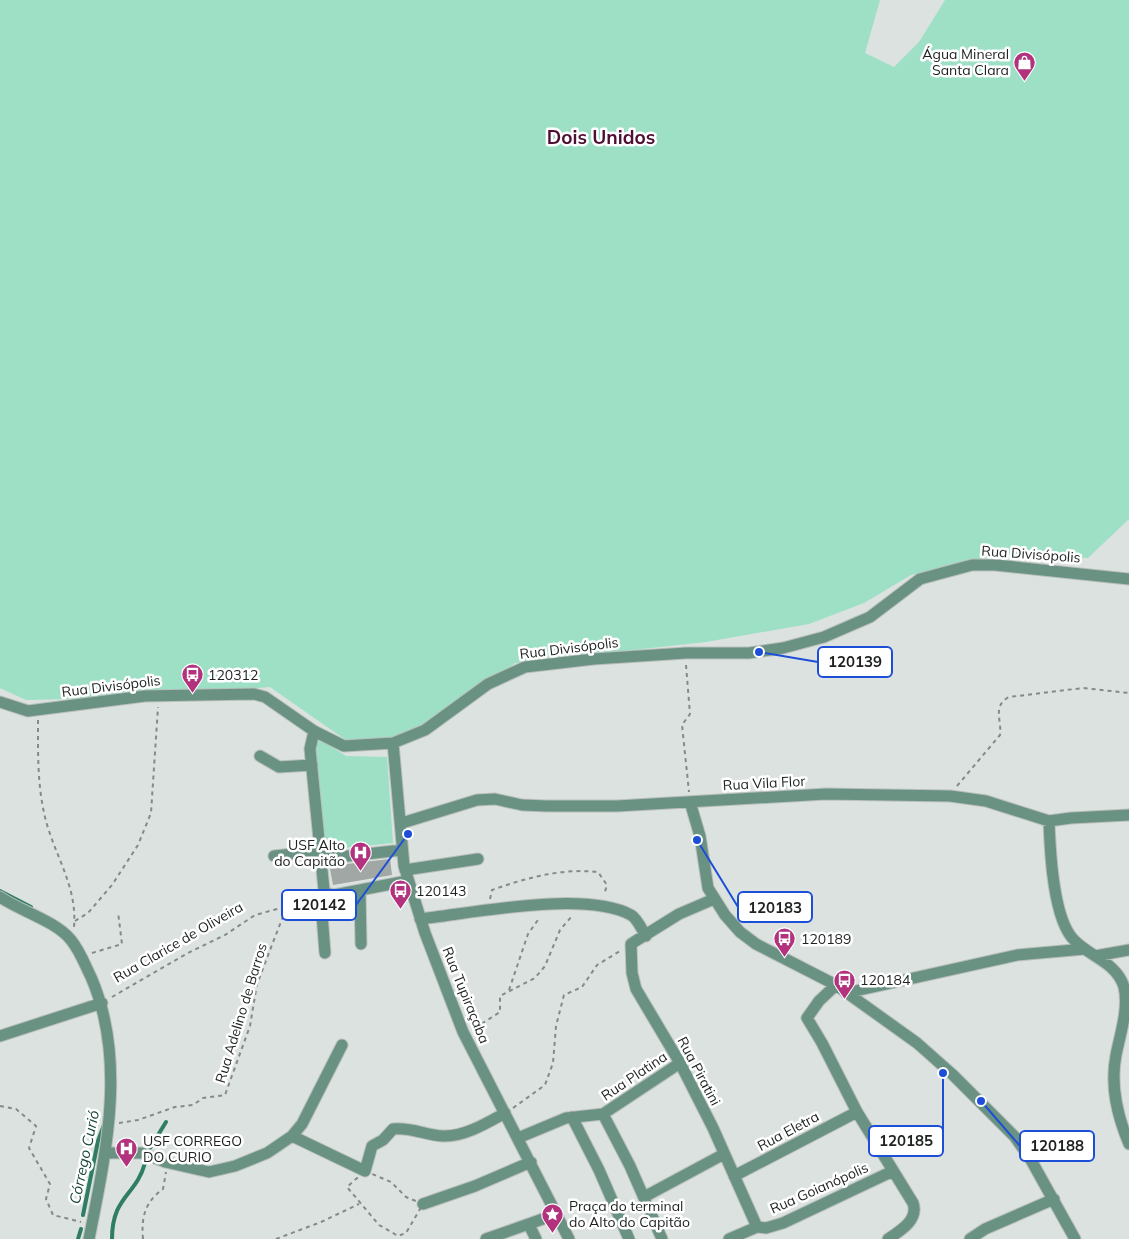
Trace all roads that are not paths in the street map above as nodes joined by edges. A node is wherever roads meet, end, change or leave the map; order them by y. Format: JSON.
{"nodes":[{"id":1,"x":1129,"y":580,"type":"edge"},
{"id":2,"x":0,"y":702,"type":"edge"},
{"id":3,"x":314,"y":731,"type":"junction"},
{"id":4,"x":393,"y":743,"type":"junction"},
{"id":5,"x":260,"y":756,"type":"dead end"},
{"id":6,"x":312,"y":765,"type":"junction"},
{"id":7,"x":690,"y":802,"type":"junction"},
{"id":8,"x":1129,"y":815,"type":"edge"},
{"id":9,"x":1049,"y":821,"type":"junction"},
{"id":10,"x":402,"y":823,"type":"junction"},
{"id":11,"x":402,"y":850,"type":"junction"},
{"id":12,"x":321,"y":855,"type":"junction"},
{"id":13,"x":274,"y":856,"type":"dead end"},
{"id":14,"x":478,"y":859,"type":"dead end"},
{"id":15,"x":406,"y":876,"type":"junction"},
{"id":16,"x":360,"y":891,"type":"junction"},
{"id":17,"x":327,"y":892,"type":"junction"},
{"id":18,"x":0,"y":897,"type":"edge"},
{"id":19,"x":714,"y":899,"type":"junction"},
{"id":20,"x":420,"y":920,"type":"junction"},
{"id":21,"x":646,"y":936,"type":"junction"},
{"id":22,"x":361,"y":944,"type":"dead end"},
{"id":23,"x":1085,"y":949,"type":"junction"},
{"id":24,"x":1129,"y":950,"type":"edge"},
{"id":25,"x":325,"y":953,"type":"dead end"},
{"id":26,"x":1095,"y":956,"type":"junction"},
{"id":27,"x":836,"y":985,"type":"junction"},
{"id":28,"x":846,"y":993,"type":"junction"},
{"id":29,"x":102,"y":1004,"type":"junction"},
{"id":30,"x":0,"y":1036,"type":"edge"},
{"id":31,"x":342,"y":1046,"type":"dead end"},
{"id":32,"x":680,"y":1063,"type":"junction"},
{"id":33,"x":857,"y":1112,"type":"junction"},
{"id":34,"x":505,"y":1113,"type":"junction"},
{"id":35,"x":603,"y":1114,"type":"junction"},
{"id":36,"x":572,"y":1117,"type":"junction"},
{"id":37,"x":292,"y":1136,"type":"junction"},
{"id":38,"x":518,"y":1138,"type":"junction"},
{"id":39,"x":1129,"y":1144,"type":"edge"},
{"id":40,"x":106,"y":1153,"type":"junction"},
{"id":41,"x":724,"y":1154,"type":"junction"},
{"id":42,"x":531,"y":1162,"type":"junction"},
{"id":43,"x":893,"y":1171,"type":"junction"},
{"id":44,"x":734,"y":1176,"type":"junction"},
{"id":45,"x":644,"y":1197,"type":"junction"},
{"id":46,"x":1054,"y":1199,"type":"junction"},
{"id":47,"x":423,"y":1204,"type":"road end"},
{"id":48,"x":557,"y":1214,"type":"junction"},
{"id":49,"x":529,"y":1225,"type":"junction"},
{"id":50,"x":757,"y":1227,"type":"junction"},
{"id":51,"x":89,"y":1239,"type":"edge"},
{"id":52,"x":489,"y":1239,"type":"edge"},
{"id":53,"x":536,"y":1239,"type":"edge"},
{"id":54,"x":569,"y":1239,"type":"edge"},
{"id":55,"x":629,"y":1239,"type":"edge"},
{"id":56,"x":662,"y":1239,"type":"edge"},
{"id":57,"x":729,"y":1239,"type":"edge"},
{"id":58,"x":888,"y":1239,"type":"edge"},
{"id":59,"x":970,"y":1239,"type":"edge"},
{"id":60,"x":1076,"y":1239,"type":"edge"}],
"edges":[{"from":1,"to":4,"type":"street","name":"Rua Divisópolis"},
{"from":2,"to":3,"type":"street","name":"Rua Divisópolis"},
{"from":3,"to":4,"type":"street","name":"Rua Divisópolis"},
{"from":3,"to":6,"type":"street"},
{"from":4,"to":10,"type":"street","name":"Rua Tupiraçaba"},
{"from":5,"to":6,"type":"street"},
{"from":6,"to":12,"type":"street"},
{"from":7,"to":9,"type":"street","name":"Rua Vila Flor"},
{"from":7,"to":10,"type":"street","name":"Rua Vila Flor"},
{"from":7,"to":19,"type":"street"},
{"from":8,"to":9,"type":"street","name":"Rua Vila Flor"},
{"from":9,"to":23,"type":"street"},
{"from":10,"to":11,"type":"street","name":"Rua Tupiraçaba"},
{"from":11,"to":12,"type":"street"},
{"from":11,"to":15,"type":"street","name":"Rua Tupiraçaba"},
{"from":12,"to":13,"type":"street"},
{"from":12,"to":17,"type":"street"},
{"from":14,"to":15,"type":"street"},
{"from":15,"to":16,"type":"street"},
{"from":15,"to":20,"type":"street","name":"Rua Tupiraçaba"},
{"from":16,"to":17,"type":"street"},
{"from":16,"to":22,"type":"street"},
{"from":17,"to":25,"type":"street"},
{"from":18,"to":29,"type":"street"},
{"from":19,"to":21,"type":"street"},
{"from":19,"to":27,"type":"street"},
{"from":20,"to":21,"type":"street"},
{"from":20,"to":34,"type":"street","name":"Rua Tupiraçaba"},
{"from":21,"to":32,"type":"street","name":"Rua Piratini"},
{"from":23,"to":26,"type":"street"},
{"from":23,"to":28,"type":"street"},
{"from":24,"to":26,"type":"street"},
{"from":26,"to":39,"type":"street"},
{"from":27,"to":28,"type":"street"},
{"from":27,"to":33,"type":"street"},
{"from":28,"to":46,"type":"street"},
{"from":29,"to":30,"type":"street"},
{"from":29,"to":40,"type":"street"},
{"from":31,"to":37,"type":"street"},
{"from":32,"to":35,"type":"street","name":"Rua Platina"},
{"from":32,"to":41,"type":"street","name":"Rua Piratini"},
{"from":33,"to":43,"type":"street"},
{"from":33,"to":44,"type":"street","name":"Rua Eletra"},
{"from":34,"to":37,"type":"street"},
{"from":34,"to":38,"type":"street","name":"Rua Tupiraçaba"},
{"from":35,"to":36,"type":"street","name":"Rua Platina"},
{"from":35,"to":45,"type":"street"},
{"from":36,"to":38,"type":"street","name":"Rua Platina"},
{"from":36,"to":55,"type":"street"},
{"from":37,"to":40,"type":"street"},
{"from":38,"to":42,"type":"street","name":"Rua Tupiraçaba"},
{"from":40,"to":51,"type":"street"},
{"from":41,"to":44,"type":"street","name":"Rua Piratini"},
{"from":41,"to":45,"type":"street"},
{"from":42,"to":47,"type":"street"},
{"from":42,"to":48,"type":"street","name":"Rua Tupiraçaba"},
{"from":43,"to":50,"type":"street","name":"Rua Goianópolis"},
{"from":43,"to":58,"type":"street"},
{"from":44,"to":50,"type":"street","name":"Rua Piratini"},
{"from":45,"to":56,"type":"street"},
{"from":46,"to":59,"type":"street"},
{"from":46,"to":60,"type":"street"},
{"from":48,"to":49,"type":"street"},
{"from":48,"to":54,"type":"street","name":"Rua Tupiraçaba"},
{"from":49,"to":52,"type":"street"},
{"from":49,"to":53,"type":"street"},
{"from":50,"to":57,"type":"street","name":"Rua Goianópolis"}]}
